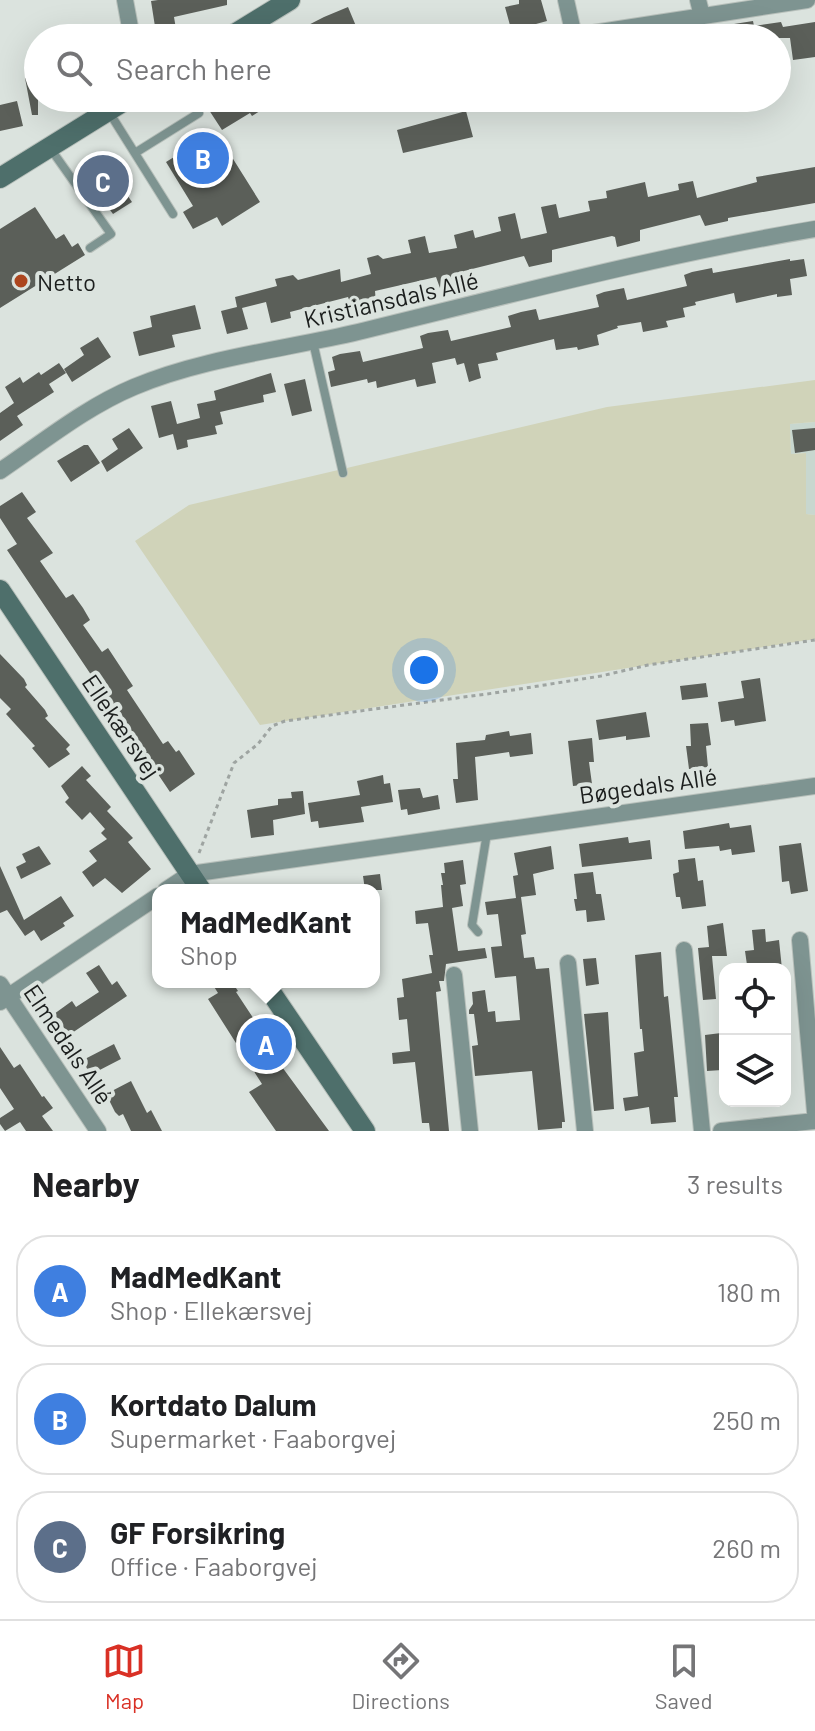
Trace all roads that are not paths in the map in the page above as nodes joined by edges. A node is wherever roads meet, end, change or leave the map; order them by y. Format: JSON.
{"nodes":[{"id":1,"x":125,"y":0,"type":"edge"},
{"id":2,"x":290,"y":0,"type":"edge"},
{"id":3,"x":566,"y":0,"type":"edge"},
{"id":4,"x":807,"y":0,"type":"edge"},
{"id":5,"x":700,"y":8,"type":"edge"},
{"id":6,"x":129,"y":24,"type":"edge"},
{"id":7,"x":251,"y":24,"type":"edge"},
{"id":8,"x":571,"y":24,"type":"edge"},
{"id":9,"x":628,"y":24,"type":"edge"},
{"id":10,"x":106,"y":112,"type":"edge"},
{"id":11,"x":109,"y":112,"type":"edge"},
{"id":12,"x":199,"y":113,"type":"dead end"},
{"id":13,"x":49,"y":147,"type":"junction"},
{"id":14,"x":135,"y":153,"type":"junction"},
{"id":15,"x":0,"y":178,"type":"edge"},
{"id":16,"x":173,"y":214,"type":"dead end"},
{"id":17,"x":815,"y":229,"type":"edge"},
{"id":18,"x":90,"y":248,"type":"dead end"},
{"id":19,"x":313,"y":342,"type":"junction"},
{"id":20,"x":0,"y":471,"type":"edge"},
{"id":21,"x":343,"y":473,"type":"dead end"},
{"id":22,"x":0,"y":590,"type":"edge"},
{"id":23,"x":815,"y":786,"type":"edge"},
{"id":24,"x":488,"y":832,"type":"junction"},
{"id":25,"x":196,"y":882,"type":"edge"},
{"id":26,"x":152,"y":900,"type":"edge"},
{"id":27,"x":478,"y":932,"type":"dead end"},
{"id":28,"x":800,"y":940,"type":"dead end"},
{"id":29,"x":684,"y":950,"type":"dead end"},
{"id":30,"x":568,"y":963,"type":"dead end"},
{"id":31,"x":454,"y":975,"type":"dead end"},
{"id":32,"x":268,"y":988,"type":"edge"},
{"id":33,"x":3,"y":994,"type":"edge"},
{"id":34,"x":815,"y":1112,"type":"edge"},
{"id":35,"x":815,"y":1121,"type":"edge"},
{"id":36,"x":98,"y":1131,"type":"edge"},
{"id":37,"x":365,"y":1131,"type":"edge"},
{"id":38,"x":470,"y":1131,"type":"edge"},
{"id":39,"x":585,"y":1131,"type":"edge"},
{"id":40,"x":702,"y":1131,"type":"edge"},
{"id":41,"x":721,"y":1131,"type":"edge"}],
"edges":[{"from":1,"to":6,"type":"street"},
{"from":2,"to":7,"type":"street"},
{"from":3,"to":8,"type":"street"},
{"from":4,"to":5,"type":"street"},
{"from":5,"to":9,"type":"street"},
{"from":10,"to":13,"type":"street"},
{"from":11,"to":14,"type":"lane"},
{"from":12,"to":14,"type":"lane"},
{"from":13,"to":15,"type":"street"},
{"from":13,"to":18,"type":"lane"},
{"from":14,"to":16,"type":"lane"},
{"from":17,"to":19,"type":"street","name":"Kristiansdals Allé"},
{"from":19,"to":20,"type":"street","name":"Kristiansdals Allé"},
{"from":19,"to":21,"type":"lane"},
{"from":22,"to":25,"type":"street","name":"Ellekærsvej"},
{"from":23,"to":24,"type":"street","name":"Bøgedals Allé"},
{"from":24,"to":25,"type":"street","name":"Bøgedals Allé"},
{"from":24,"to":27,"type":"lane"},
{"from":26,"to":33,"type":"street"},
{"from":28,"to":34,"type":"street"},
{"from":29,"to":40,"type":"street"},
{"from":30,"to":39,"type":"street"},
{"from":31,"to":38,"type":"street"},
{"from":32,"to":37,"type":"street"},
{"from":33,"to":36,"type":"street","name":"Elmedals Allé"},
{"from":35,"to":41,"type":"street"}]}
